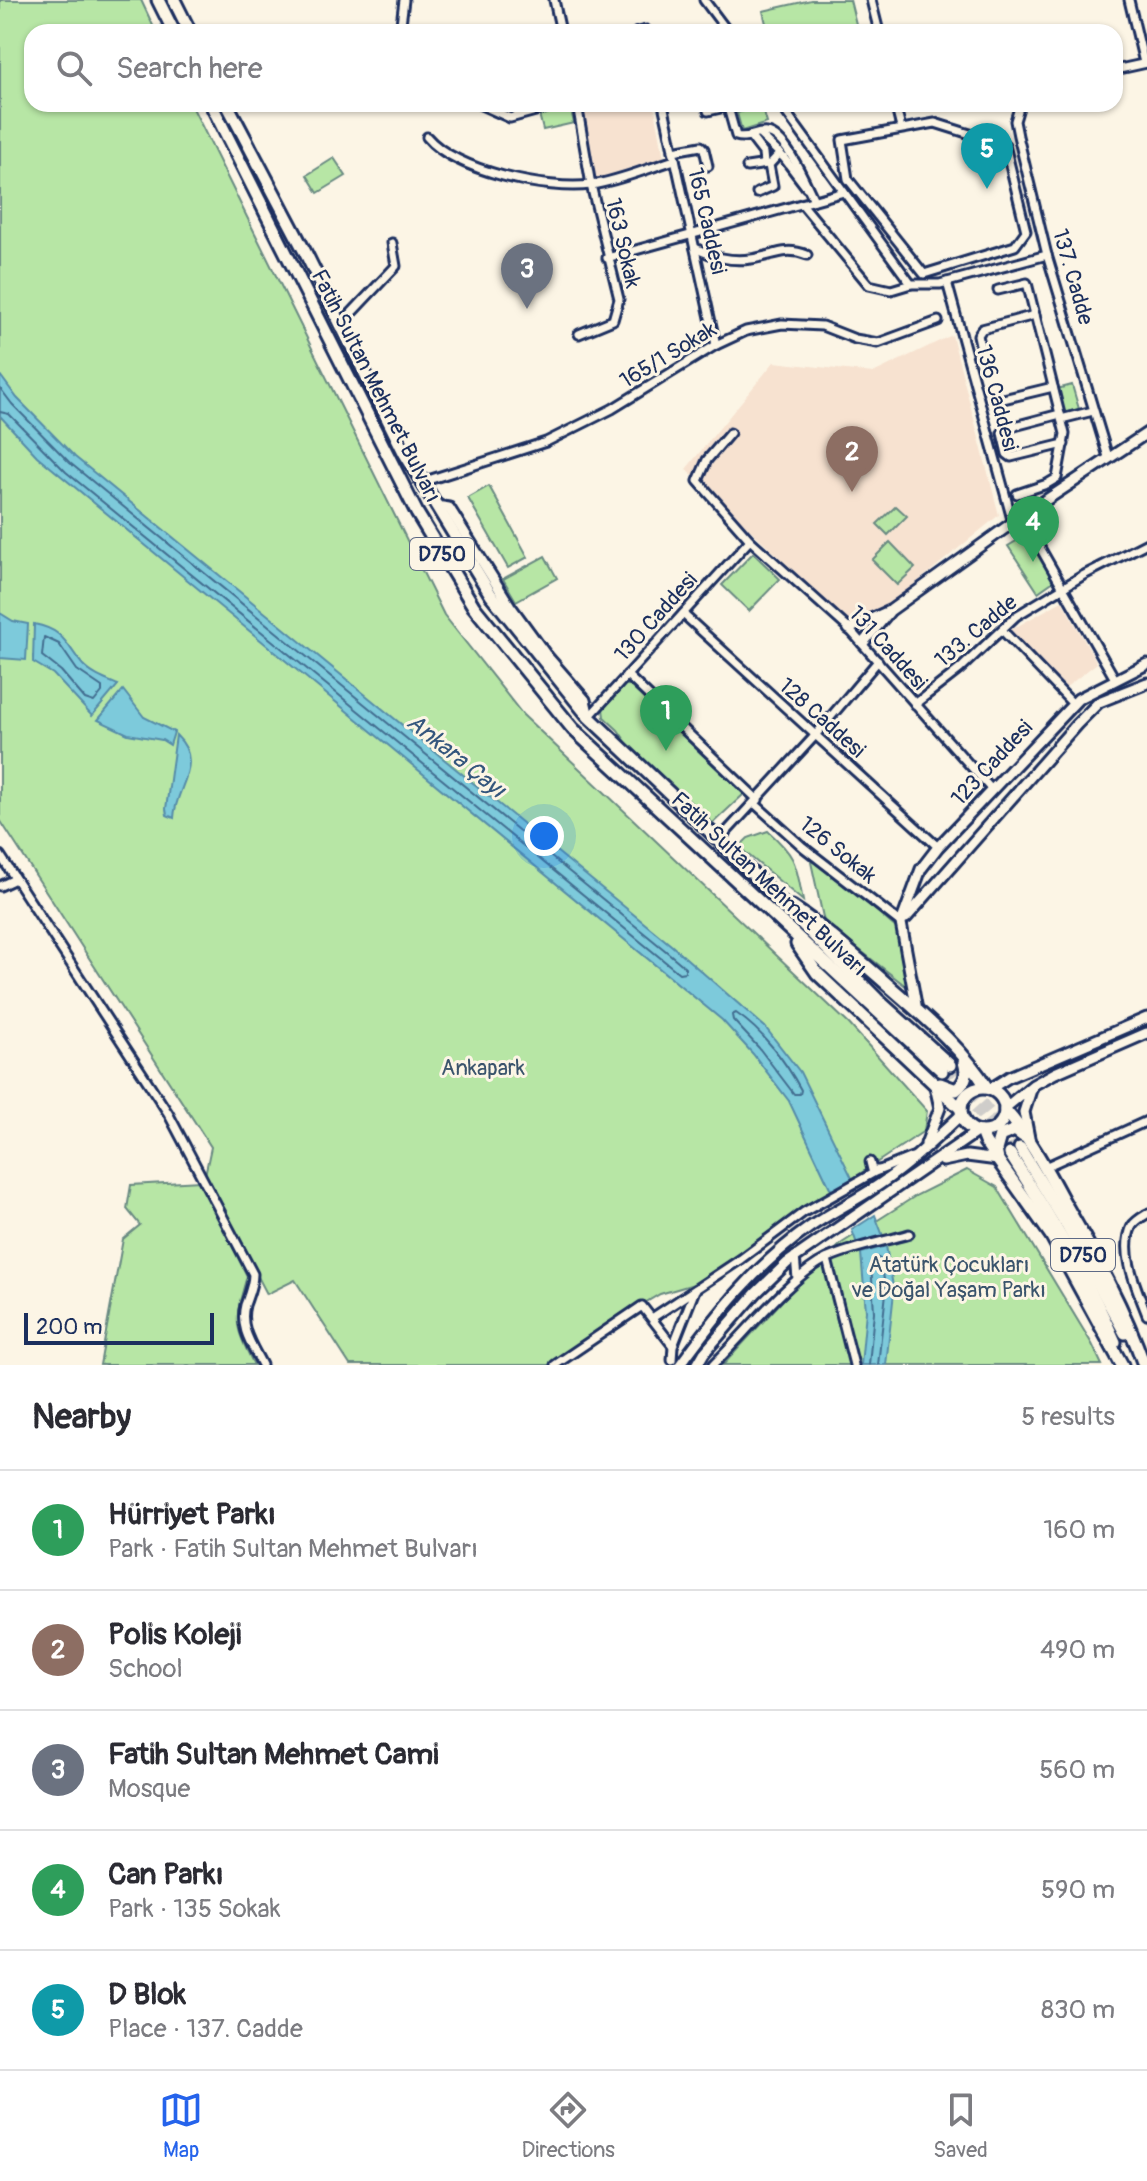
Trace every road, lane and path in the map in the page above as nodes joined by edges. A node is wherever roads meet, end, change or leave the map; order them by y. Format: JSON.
{"nodes":[{"id":1,"x":156,"y":0,"type":"edge"},
{"id":2,"x":174,"y":0,"type":"edge"},
{"id":3,"x":182,"y":0,"type":"edge"},
{"id":4,"x":404,"y":0,"type":"edge"},
{"id":5,"x":554,"y":0,"type":"edge"},
{"id":6,"x":704,"y":0,"type":"edge"},
{"id":7,"x":871,"y":0,"type":"edge"},
{"id":8,"x":1129,"y":0,"type":"edge"},
{"id":9,"x":170,"y":24,"type":"edge"},
{"id":10,"x":188,"y":24,"type":"edge"},
{"id":11,"x":190,"y":24,"type":"edge"},
{"id":12,"x":401,"y":24,"type":"edge"},
{"id":13,"x":559,"y":24,"type":"edge"},
{"id":14,"x":722,"y":24,"type":"edge"},
{"id":15,"x":877,"y":24,"type":"edge"},
{"id":16,"x":1146,"y":63,"type":"edge"},
{"id":17,"x":1123,"y":68,"type":"edge"},
{"id":18,"x":215,"y":112,"type":"edge"},
{"id":19,"x":231,"y":112,"type":"edge"},
{"id":20,"x":497,"y":112,"type":"edge"},
{"id":21,"x":532,"y":112,"type":"edge"},
{"id":22,"x":578,"y":112,"type":"edge"},
{"id":23,"x":665,"y":112,"type":"edge"},
{"id":24,"x":729,"y":112,"type":"edge"},
{"id":25,"x":786,"y":112,"type":"edge"},
{"id":26,"x":897,"y":112,"type":"edge"},
{"id":27,"x":1018,"y":112,"type":"edge"},
{"id":28,"x":901,"y":128,"type":"junction"},
{"id":29,"x":750,"y":136,"type":"junction"},
{"id":30,"x":427,"y":137,"type":"dead end"},
{"id":31,"x":782,"y":151,"type":"junction"},
{"id":32,"x":674,"y":156,"type":"junction"},
{"id":33,"x":767,"y":164,"type":"junction"},
{"id":34,"x":708,"y":166,"type":"dead end"},
{"id":35,"x":747,"y":167,"type":"dead end"},
{"id":36,"x":591,"y":185,"type":"junction"},
{"id":37,"x":844,"y":192,"type":"junction"},
{"id":38,"x":757,"y":193,"type":"dead end"},
{"id":39,"x":814,"y":200,"type":"junction"},
{"id":40,"x":802,"y":204,"type":"junction"},
{"id":41,"x":691,"y":234,"type":"junction"},
{"id":42,"x":392,"y":243,"type":"dead end"},
{"id":43,"x":1015,"y":246,"type":"junction"},
{"id":44,"x":695,"y":248,"type":"junction"},
{"id":45,"x":807,"y":255,"type":"dead end"},
{"id":46,"x":1047,"y":255,"type":"junction"},
{"id":47,"x":607,"y":258,"type":"junction"},
{"id":48,"x":1021,"y":262,"type":"junction"},
{"id":49,"x":947,"y":282,"type":"junction"},
{"id":50,"x":911,"y":284,"type":"junction"},
{"id":51,"x":998,"y":290,"type":"dead end"},
{"id":52,"x":1035,"y":315,"type":"junction"},
{"id":53,"x":938,"y":321,"type":"dead end"},
{"id":54,"x":341,"y":324,"type":"junction"},
{"id":55,"x":579,"y":334,"type":"dead end"},
{"id":56,"x":716,"y":345,"type":"junction"},
{"id":57,"x":982,"y":354,"type":"dead end"},
{"id":58,"x":1053,"y":387,"type":"junction"},
{"id":59,"x":999,"y":400,"type":"dead end"},
{"id":60,"x":1093,"y":411,"type":"junction"},
{"id":61,"x":1061,"y":416,"type":"junction"},
{"id":62,"x":730,"y":433,"type":"dead end"},
{"id":63,"x":1144,"y":435,"type":"edge"},
{"id":64,"x":1064,"y":444,"type":"junction"},
{"id":65,"x":1147,"y":447,"type":"edge"},
{"id":66,"x":1108,"y":457,"type":"junction"},
{"id":67,"x":422,"y":482,"type":"junction"},
{"id":68,"x":1017,"y":494,"type":"dead end"},
{"id":69,"x":1022,"y":516,"type":"junction"},
{"id":70,"x":1013,"y":523,"type":"junction"},
{"id":71,"x":750,"y":540,"type":"junction"},
{"id":72,"x":1147,"y":543,"type":"edge"},
{"id":73,"x":1063,"y":587,"type":"junction"},
{"id":74,"x":891,"y":610,"type":"junction"},
{"id":75,"x":683,"y":614,"type":"junction"},
{"id":76,"x":849,"y":629,"type":"junction"},
{"id":77,"x":1002,"y":630,"type":"junction"},
{"id":78,"x":863,"y":643,"type":"junction"},
{"id":79,"x":878,"y":661,"type":"junction"},
{"id":80,"x":1147,"y":664,"type":"edge"},
{"id":81,"x":627,"y":675,"type":"junction"},
{"id":82,"x":1115,"y":679,"type":"junction"},
{"id":83,"x":1147,"y":683,"type":"edge"},
{"id":84,"x":915,"y":704,"type":"junction"},
{"id":85,"x":1073,"y":704,"type":"junction"},
{"id":86,"x":589,"y":717,"type":"junction"},
{"id":87,"x":815,"y":736,"type":"junction"},
{"id":88,"x":991,"y":789,"type":"junction"},
{"id":89,"x":756,"y":801,"type":"junction"},
{"id":90,"x":719,"y":840,"type":"junction"},
{"id":91,"x":938,"y":847,"type":"junction"},
{"id":92,"x":0,"y":855,"type":"edge"},
{"id":93,"x":15,"y":879,"type":"junction"},
{"id":94,"x":0,"y":886,"type":"edge"},
{"id":95,"x":773,"y":895,"type":"junction"},
{"id":96,"x":901,"y":923,"type":"junction"},
{"id":97,"x":917,"y":1010,"type":"junction"},
{"id":98,"x":1147,"y":1018,"type":"edge"},
{"id":99,"x":1147,"y":1033,"type":"edge"},
{"id":100,"x":962,"y":1055,"type":"junction"},
{"id":101,"x":941,"y":1072,"type":"junction"},
{"id":102,"x":1033,"y":1085,"type":"junction"},
{"id":103,"x":988,"y":1088,"type":"junction"},
{"id":104,"x":1005,"y":1109,"type":"junction"},
{"id":105,"x":961,"y":1112,"type":"junction"},
{"id":106,"x":1147,"y":1121,"type":"edge"},
{"id":107,"x":979,"y":1131,"type":"junction"},
{"id":108,"x":1020,"y":1148,"type":"junction"},
{"id":109,"x":922,"y":1153,"type":"junction"},
{"id":110,"x":998,"y":1160,"type":"junction"},
{"id":111,"x":870,"y":1162,"type":"dead end"},
{"id":112,"x":932,"y":1165,"type":"junction"},
{"id":113,"x":1045,"y":1167,"type":"junction"},
{"id":114,"x":881,"y":1170,"type":"junction"},
{"id":115,"x":1147,"y":1214,"type":"edge"},
{"id":116,"x":909,"y":1234,"type":"dead end"},
{"id":117,"x":795,"y":1256,"type":"junction"},
{"id":118,"x":827,"y":1259,"type":"junction"},
{"id":119,"x":797,"y":1279,"type":"junction"},
{"id":120,"x":696,"y":1288,"type":"junction"},
{"id":121,"x":1147,"y":1315,"type":"edge"},
{"id":122,"x":652,"y":1318,"type":"junction"},
{"id":123,"x":673,"y":1346,"type":"junction"},
{"id":124,"x":676,"y":1363,"type":"edge"},
{"id":125,"x":262,"y":1365,"type":"edge"},
{"id":126,"x":555,"y":1365,"type":"edge"},
{"id":127,"x":697,"y":1365,"type":"edge"},
{"id":128,"x":713,"y":1365,"type":"edge"},
{"id":129,"x":854,"y":1365,"type":"edge"},
{"id":130,"x":1124,"y":1365,"type":"edge"},
{"id":131,"x":1143,"y":1365,"type":"edge"}],
"edges":[{"from":1,"to":9,"type":"highway"},
{"from":2,"to":10,"type":"highway"},
{"from":3,"to":11,"type":"highway"},
{"from":4,"to":12,"type":"street"},
{"from":5,"to":13,"type":"street"},
{"from":6,"to":14,"type":"street"},
{"from":7,"to":15,"type":"street"},
{"from":8,"to":16,"type":"street"},
{"from":16,"to":17,"type":"street"},
{"from":18,"to":101,"type":"highway","name":"Fatih Sultan Mehmet Bulvarı","number":"D750"},
{"from":19,"to":54,"type":"highway","name":"Fatih Sultan Mehmet Bulvarı","number":"D750"},
{"from":20,"to":21,"type":"street"},
{"from":22,"to":36,"type":"street","name":"163 Sokak"},
{"from":23,"to":32,"type":"street","name":"165 Caddesi"},
{"from":24,"to":29,"type":"street"},
{"from":25,"to":37,"type":"street"},
{"from":26,"to":28,"type":"street"},
{"from":27,"to":46,"type":"street","name":"137. Cadde"},
{"from":28,"to":43,"type":"street"},
{"from":28,"to":43,"type":"street"},
{"from":29,"to":31,"type":"street"},
{"from":29,"to":33,"type":"street"},
{"from":30,"to":36,"type":"street"},
{"from":31,"to":33,"type":"street"},
{"from":31,"to":39,"type":"street"},
{"from":32,"to":34,"type":"street"},
{"from":32,"to":36,"type":"street"},
{"from":32,"to":41,"type":"street","name":"165 Caddesi"},
{"from":33,"to":35,"type":"street"},
{"from":33,"to":38,"type":"street"},
{"from":36,"to":47,"type":"street","name":"163 Sokak"},
{"from":37,"to":39,"type":"street"},
{"from":37,"to":50,"type":"street"},
{"from":39,"to":40,"type":"street"},
{"from":40,"to":41,"type":"street"},
{"from":40,"to":50,"type":"street"},
{"from":41,"to":44,"type":"street","name":"165 Caddesi"},
{"from":41,"to":47,"type":"street"},
{"from":42,"to":54,"type":"street"},
{"from":43,"to":48,"type":"street"},
{"from":44,"to":45,"type":"street"},
{"from":44,"to":56,"type":"street","name":"165 Caddesi"},
{"from":46,"to":48,"type":"street"},
{"from":46,"to":60,"type":"street","name":"137. Cadde"},
{"from":47,"to":55,"type":"street","name":"163 Sokak"},
{"from":48,"to":49,"type":"street"},
{"from":49,"to":50,"type":"street"},
{"from":49,"to":70,"type":"street","name":"136 Caddesi"},
{"from":51,"to":52,"type":"street"},
{"from":52,"to":57,"type":"street"},
{"from":52,"to":58,"type":"street"},
{"from":53,"to":56,"type":"street","name":"165/1 Sokak"},
{"from":54,"to":67,"type":"highway","name":"Fatih Sultan Mehmet Bulvarı","number":"D750"},
{"from":56,"to":67,"type":"street","name":"165/1 Sokak"},
{"from":58,"to":59,"type":"street"},
{"from":58,"to":61,"type":"street"},
{"from":60,"to":61,"type":"street"},
{"from":60,"to":66,"type":"street","name":"137. Cadde"},
{"from":61,"to":64,"type":"street"},
{"from":61,"to":64,"type":"street"},
{"from":62,"to":71,"type":"street","name":"131 Caddesi"},
{"from":63,"to":65,"type":"street"},
{"from":63,"to":66,"type":"main road"},
{"from":64,"to":68,"type":"street"},
{"from":66,"to":69,"type":"main road"},
{"from":67,"to":86,"type":"highway","name":"Fatih Sultan Mehmet Bulvarı","number":"D750"},
{"from":69,"to":70,"type":"main road"},
{"from":69,"to":73,"type":"street"},
{"from":70,"to":74,"type":"main road"},
{"from":71,"to":75,"type":"street","name":"130 Caddesi"},
{"from":71,"to":76,"type":"street","name":"131 Caddesi"},
{"from":72,"to":73,"type":"street","name":"133. Cadde"},
{"from":73,"to":77,"type":"street","name":"133. Cadde"},
{"from":73,"to":82,"type":"street"},
{"from":74,"to":76,"type":"main road"},
{"from":74,"to":78,"type":"main road"},
{"from":75,"to":81,"type":"street","name":"130 Caddesi"},
{"from":75,"to":87,"type":"street","name":"128 Caddesi"},
{"from":76,"to":78,"type":"street","name":"131 Caddesi"},
{"from":77,"to":84,"type":"street","name":"133. Cadde"},
{"from":77,"to":85,"type":"street"},
{"from":78,"to":79,"type":"street","name":"131 Caddesi"},
{"from":79,"to":84,"type":"street","name":"131 Caddesi"},
{"from":79,"to":87,"type":"street"},
{"from":80,"to":82,"type":"main road","name":"123 Caddesi"},
{"from":81,"to":86,"type":"street","name":"130 Caddesi"},
{"from":81,"to":89,"type":"street","name":"126 Sokak"},
{"from":82,"to":85,"type":"main road","name":"123 Caddesi"},
{"from":83,"to":96,"type":"main road","name":"123 Caddesi"},
{"from":84,"to":88,"type":"street","name":"131 Caddesi"},
{"from":85,"to":88,"type":"main road","name":"123 Caddesi"},
{"from":86,"to":90,"type":"highway","name":"Fatih Sultan Mehmet Bulvarı","number":"D750"},
{"from":87,"to":89,"type":"street"},
{"from":87,"to":91,"type":"street","name":"128 Caddesi"},
{"from":88,"to":91,"type":"main road","name":"123 Caddesi"},
{"from":89,"to":90,"type":"street"},
{"from":89,"to":96,"type":"street","name":"126 Sokak"},
{"from":90,"to":95,"type":"highway","name":"Fatih Sultan Mehmet Bulvarı","number":"D750"},
{"from":91,"to":96,"type":"main road","name":"123 Caddesi"},
{"from":92,"to":93,"type":"street"},
{"from":93,"to":94,"type":"street"},
{"from":93,"to":125,"type":"street"},
{"from":95,"to":97,"type":"highway"},
{"from":95,"to":101,"type":"highway","name":"Fatih Sultan Mehmet Bulvarı","number":"D750"},
{"from":96,"to":97,"type":"main road"},
{"from":97,"to":100,"type":"highway"},
{"from":98,"to":103,"type":"main road"},
{"from":99,"to":102,"type":"main road"},
{"from":100,"to":101,"type":"highway"},
{"from":100,"to":103,"type":"highway"},
{"from":101,"to":105,"type":"highway"},
{"from":101,"to":109,"type":"main road"},
{"from":102,"to":104,"type":"main road"},
{"from":102,"to":108,"type":"main road"},
{"from":103,"to":104,"type":"highway"},
{"from":103,"to":105,"type":"highway"},
{"from":104,"to":107,"type":"highway"},
{"from":104,"to":108,"type":"highway"},
{"from":105,"to":107,"type":"highway"},
{"from":105,"to":109,"type":"main road"},
{"from":106,"to":113,"type":"street"},
{"from":107,"to":110,"type":"highway"},
{"from":107,"to":112,"type":"main road"},
{"from":108,"to":110,"type":"highway"},
{"from":108,"to":113,"type":"highway"},
{"from":108,"to":130,"type":"highway","number":"D750"},
{"from":108,"to":131,"type":"highway","number":"D750"},
{"from":109,"to":114,"type":"street"},
{"from":109,"to":124,"type":"main road"},
{"from":110,"to":112,"type":"main road"},
{"from":110,"to":130,"type":"highway"},
{"from":111,"to":114,"type":"street"},
{"from":112,"to":117,"type":"main road"},
{"from":113,"to":131,"type":"highway"},
{"from":114,"to":120,"type":"street"},
{"from":115,"to":121,"type":"street"},
{"from":116,"to":118,"type":"street"},
{"from":117,"to":119,"type":"street"},
{"from":117,"to":127,"type":"main road"},
{"from":118,"to":119,"type":"street"},
{"from":118,"to":129,"type":"street"},
{"from":119,"to":128,"type":"street"},
{"from":120,"to":122,"type":"street"},
{"from":120,"to":123,"type":"street"},
{"from":122,"to":123,"type":"street"},
{"from":122,"to":126,"type":"street"},
{"from":123,"to":124,"type":"street"}]}
